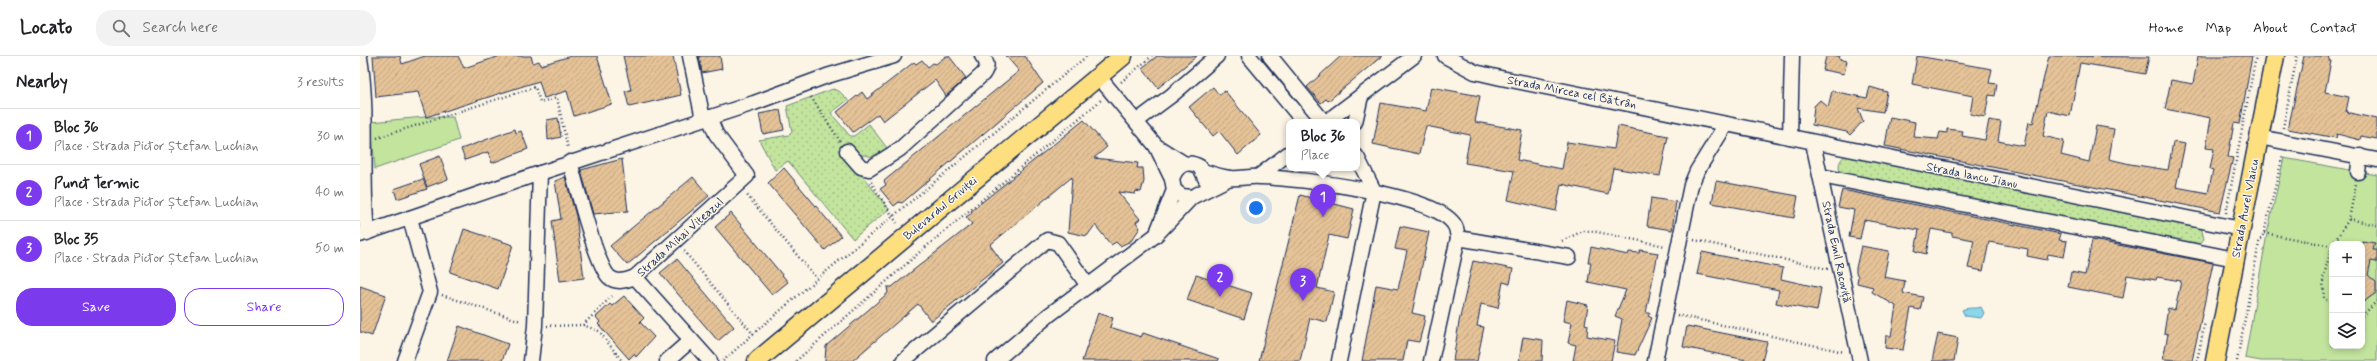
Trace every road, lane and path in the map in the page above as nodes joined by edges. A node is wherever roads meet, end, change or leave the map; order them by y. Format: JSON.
{"nodes":[{"id":1,"x":690,"y":56,"type":"edge"},
{"id":2,"x":894,"y":56,"type":"edge"},
{"id":3,"x":982,"y":56,"type":"edge"},
{"id":4,"x":1086,"y":56,"type":"edge"},
{"id":5,"x":1123,"y":56,"type":"edge"},
{"id":6,"x":1152,"y":56,"type":"edge"},
{"id":7,"x":1217,"y":56,"type":"edge"},
{"id":8,"x":1249,"y":56,"type":"edge"},
{"id":9,"x":1270,"y":56,"type":"edge"},
{"id":10,"x":1414,"y":56,"type":"edge"},
{"id":11,"x":1445,"y":56,"type":"edge"},
{"id":12,"x":1792,"y":56,"type":"edge"},
{"id":13,"x":2256,"y":56,"type":"edge"},
{"id":14,"x":2275,"y":56,"type":"edge"},
{"id":15,"x":2296,"y":56,"type":"edge"},
{"id":16,"x":360,"y":58,"type":"edge"},
{"id":17,"x":1099,"y":77,"type":"junction"},
{"id":18,"x":804,"y":85,"type":"junction"},
{"id":19,"x":1111,"y":91,"type":"junction"},
{"id":20,"x":1361,"y":96,"type":"junction"},
{"id":21,"x":706,"y":118,"type":"junction"},
{"id":22,"x":1302,"y":119,"type":"edge"},
{"id":23,"x":1322,"y":119,"type":"edge"},
{"id":24,"x":1329,"y":119,"type":"edge"},
{"id":25,"x":1355,"y":119,"type":"edge"},
{"id":26,"x":1703,"y":119,"type":"joint"},
{"id":27,"x":1137,"y":122,"type":"junction"},
{"id":28,"x":1726,"y":124,"type":"junction"},
{"id":29,"x":362,"y":127,"type":"edge"},
{"id":30,"x":1790,"y":137,"type":"junction"},
{"id":31,"x":2259,"y":137,"type":"junction"},
{"id":32,"x":2284,"y":141,"type":"junction"},
{"id":33,"x":364,"y":143,"type":"junction"},
{"id":34,"x":1814,"y":143,"type":"junction"},
{"id":35,"x":1156,"y":146,"type":"junction"},
{"id":36,"x":847,"y":151,"type":"joint"},
{"id":37,"x":1286,"y":155,"type":"edge"},
{"id":38,"x":2360,"y":156,"type":"junction"},
{"id":39,"x":2377,"y":160,"type":"edge"},
{"id":40,"x":570,"y":162,"type":"junction"},
{"id":41,"x":1360,"y":163,"type":"edge"},
{"id":42,"x":1185,"y":164,"type":"junction"},
{"id":43,"x":861,"y":167,"type":"junction"},
{"id":44,"x":1203,"y":172,"type":"junction"},
{"id":45,"x":2358,"y":172,"type":"joint"},
{"id":46,"x":540,"y":173,"type":"junction"},
{"id":47,"x":1259,"y":176,"type":"junction"},
{"id":48,"x":1821,"y":176,"type":"junction"},
{"id":49,"x":1230,"y":178,"type":"junction"},
{"id":50,"x":1173,"y":184,"type":"junction"},
{"id":51,"x":738,"y":185,"type":"junction"},
{"id":52,"x":1374,"y":192,"type":"junction"},
{"id":53,"x":1196,"y":196,"type":"junction"},
{"id":54,"x":892,"y":216,"type":"junction"},
{"id":55,"x":410,"y":218,"type":"junction"},
{"id":56,"x":2349,"y":219,"type":"junction"},
{"id":57,"x":2377,"y":225,"type":"edge"},
{"id":58,"x":2232,"y":227,"type":"junction"},
{"id":59,"x":2264,"y":233,"type":"junction"},
{"id":60,"x":363,"y":234,"type":"edge"},
{"id":61,"x":907,"y":235,"type":"junction"},
{"id":62,"x":1156,"y":235,"type":"junction"},
{"id":63,"x":1458,"y":238,"type":"junction"},
{"id":64,"x":676,"y":240,"type":"junction"},
{"id":65,"x":2335,"y":241,"type":"edge"},
{"id":66,"x":1679,"y":242,"type":"junction"},
{"id":67,"x":2329,"y":244,"type":"edge"},
{"id":68,"x":921,"y":251,"type":"junction"},
{"id":69,"x":1543,"y":253,"type":"junction"},
{"id":70,"x":2329,"y":256,"type":"edge"},
{"id":71,"x":1569,"y":257,"type":"dead end"},
{"id":72,"x":2235,"y":259,"type":"junction"},
{"id":73,"x":1841,"y":272,"type":"junction"},
{"id":74,"x":632,"y":278,"type":"junction"},
{"id":75,"x":817,"y":280,"type":"junction"},
{"id":76,"x":1088,"y":286,"type":"junction"},
{"id":77,"x":2377,"y":301,"type":"edge"},
{"id":78,"x":2329,"y":302,"type":"edge"},
{"id":79,"x":1665,"y":312,"type":"junction"},
{"id":80,"x":2365,"y":313,"type":"edge"},
{"id":81,"x":2206,"y":317,"type":"dead end"},
{"id":82,"x":582,"y":325,"type":"dead end"},
{"id":83,"x":753,"y":334,"type":"junction"},
{"id":84,"x":691,"y":340,"type":"junction"},
{"id":85,"x":1859,"y":358,"type":"edge"},
{"id":86,"x":760,"y":360,"type":"edge"},
{"id":87,"x":2218,"y":360,"type":"edge"},
{"id":88,"x":405,"y":361,"type":"edge"},
{"id":89,"x":531,"y":361,"type":"edge"},
{"id":90,"x":667,"y":361,"type":"edge"},
{"id":91,"x":710,"y":361,"type":"edge"},
{"id":92,"x":723,"y":361,"type":"edge"},
{"id":93,"x":796,"y":361,"type":"edge"},
{"id":94,"x":904,"y":361,"type":"edge"},
{"id":95,"x":995,"y":361,"type":"edge"},
{"id":96,"x":1339,"y":361,"type":"edge"},
{"id":97,"x":1431,"y":361,"type":"edge"},
{"id":98,"x":1655,"y":361,"type":"edge"},
{"id":99,"x":2197,"y":361,"type":"edge"},
{"id":100,"x":2237,"y":361,"type":"edge"}],
"edges":[{"from":1,"to":21,"type":"street"},
{"from":2,"to":18,"type":"street"},
{"from":3,"to":43,"type":"street"},
{"from":4,"to":54,"type":"path"},
{"from":5,"to":17,"type":"main road","name":"Bulevardul Griviței"},
{"from":6,"to":19,"type":"path"},
{"from":7,"to":27,"type":"street"},
{"from":8,"to":22,"type":"street"},
{"from":9,"to":23,"type":"street"},
{"from":10,"to":20,"type":"street"},
{"from":11,"to":26,"type":"street","name":"Strada Mircea cel Bătrân"},
{"from":12,"to":30,"type":"street"},
{"from":13,"to":58,"type":"path"},
{"from":14,"to":31,"type":"main road","name":"Strada Aurel Vlaicu"},
{"from":15,"to":32,"type":"path"},
{"from":16,"to":29,"type":"street"},
{"from":17,"to":19,"type":"street"},
{"from":17,"to":61,"type":"main road","name":"Bulevardul Griviței"},
{"from":18,"to":21,"type":"street"},
{"from":18,"to":36,"type":"path"},
{"from":19,"to":27,"type":"street"},
{"from":19,"to":68,"type":"path"},
{"from":20,"to":24,"type":"street"},
{"from":20,"to":25,"type":"street"},
{"from":21,"to":40,"type":"street"},
{"from":21,"to":51,"type":"street"},
{"from":26,"to":28,"type":"street","name":"Strada Iancu Jianu"},
{"from":27,"to":35,"type":"street"},
{"from":28,"to":30,"type":"street","name":"Strada Iancu Jianu"},
{"from":28,"to":66,"type":"street"},
{"from":29,"to":33,"type":"street"},
{"from":30,"to":34,"type":"street","name":"Strada Iancu Jianu"},
{"from":31,"to":32,"type":"street"},
{"from":31,"to":58,"type":"main road","name":"Strada Aurel Vlaicu"},
{"from":32,"to":38,"type":"street"},
{"from":32,"to":59,"type":"path"},
{"from":33,"to":40,"type":"path"},
{"from":33,"to":60,"type":"street"},
{"from":34,"to":48,"type":"street","name":"Strada Emil Racoviță"},
{"from":34,"to":58,"type":"street","name":"Strada Iancu Jianu"},
{"from":35,"to":42,"type":"street"},
{"from":35,"to":50,"type":"street"},
{"from":36,"to":43,"type":"street"},
{"from":37,"to":47,"type":"street"},
{"from":38,"to":39,"type":"street"},
{"from":38,"to":45,"type":"street"},
{"from":40,"to":46,"type":"street"},
{"from":40,"to":74,"type":"street","name":"Strada Mihai Viteazul"},
{"from":41,"to":52,"type":"street"},
{"from":42,"to":44,"type":"street"},
{"from":42,"to":50,"type":"street"},
{"from":43,"to":54,"type":"path"},
{"from":44,"to":49,"type":"street"},
{"from":44,"to":53,"type":"street"},
{"from":45,"to":56,"type":"path"},
{"from":46,"to":55,"type":"street"},
{"from":46,"to":89,"type":"street"},
{"from":47,"to":49,"type":"street"},
{"from":47,"to":52,"type":"street"},
{"from":48,"to":72,"type":"street"},
{"from":48,"to":73,"type":"street","name":"Strada Emil Racoviță"},
{"from":49,"to":53,"type":"street"},
{"from":50,"to":53,"type":"street"},
{"from":50,"to":62,"type":"street"},
{"from":51,"to":64,"type":"street","name":"Strada Mihai Viteazul"},
{"from":51,"to":75,"type":"path"},
{"from":52,"to":63,"type":"street"},
{"from":52,"to":96,"type":"street"},
{"from":53,"to":62,"type":"street"},
{"from":54,"to":61,"type":"path"},
{"from":54,"to":75,"type":"path"},
{"from":55,"to":60,"type":"street"},
{"from":55,"to":88,"type":"street"},
{"from":56,"to":57,"type":"path"},
{"from":56,"to":65,"type":"path"},
{"from":58,"to":72,"type":"main road","name":"Strada Aurel Vlaicu"},
{"from":59,"to":67,"type":"path"},
{"from":59,"to":100,"type":"path"},
{"from":61,"to":68,"type":"path"},
{"from":61,"to":86,"type":"main road","name":"Bulevardul Griviței"},
{"from":62,"to":76,"type":"street"},
{"from":63,"to":69,"type":"street"},
{"from":63,"to":97,"type":"street"},
{"from":64,"to":74,"type":"street","name":"Strada Mihai Viteazul"},
{"from":64,"to":83,"type":"path"},
{"from":66,"to":69,"type":"path"},
{"from":66,"to":73,"type":"path"},
{"from":66,"to":79,"type":"street"},
{"from":68,"to":93,"type":"path"},
{"from":69,"to":71,"type":"street"},
{"from":70,"to":78,"type":"path"},
{"from":72,"to":87,"type":"main road","name":"Strada Aurel Vlaicu"},
{"from":73,"to":85,"type":"street","name":"Strada Emil Racoviță"},
{"from":74,"to":82,"type":"path"},
{"from":74,"to":84,"type":"street"},
{"from":75,"to":83,"type":"path"},
{"from":76,"to":94,"type":"street"},
{"from":76,"to":95,"type":"street"},
{"from":77,"to":80,"type":"path"},
{"from":79,"to":85,"type":"path"},
{"from":79,"to":98,"type":"street"},
{"from":81,"to":99,"type":"path"},
{"from":83,"to":92,"type":"path"},
{"from":84,"to":90,"type":"street"},
{"from":84,"to":91,"type":"street"}]}
